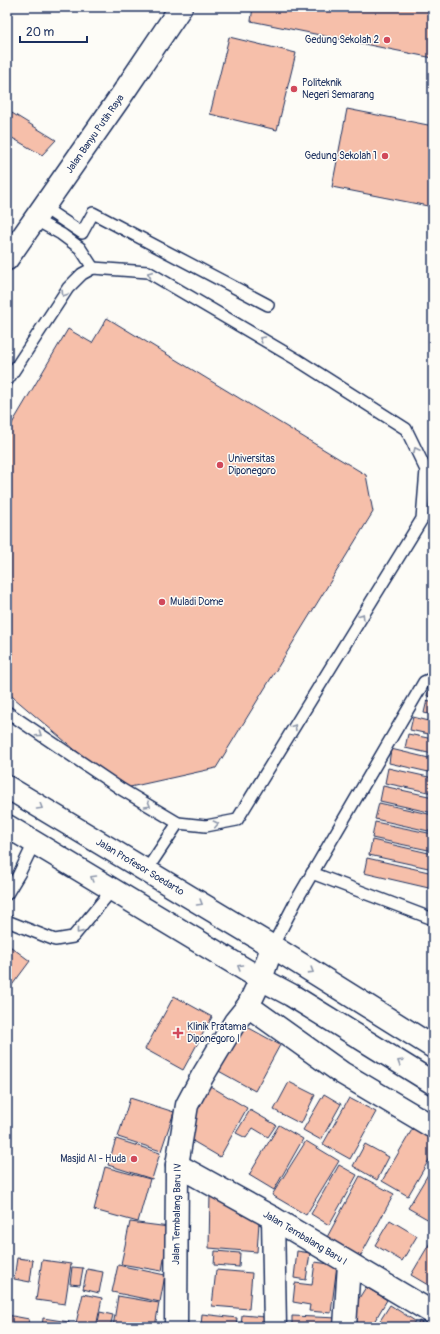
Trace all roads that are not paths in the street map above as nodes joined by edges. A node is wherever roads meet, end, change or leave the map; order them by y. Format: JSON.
{"nodes":[{"id":1,"x":181,"y":7,"type":"edge"},
{"id":2,"x":38,"y":213,"type":"junction"},
{"id":3,"x":7,"y":259,"type":"edge"},
{"id":4,"x":93,"y":268,"type":"junction"},
{"id":5,"x":268,"y":305,"type":"dead end"},
{"id":6,"x":7,"y":381,"type":"edge"},
{"id":7,"x":433,"y":678,"type":"edge"},
{"id":8,"x":7,"y":712,"type":"edge"},
{"id":9,"x":7,"y":787,"type":"edge"},
{"id":10,"x":178,"y":823,"type":"junction"},
{"id":11,"x":7,"y":826,"type":"edge"},
{"id":12,"x":34,"y":843,"type":"junction"},
{"id":13,"x":146,"y":871,"type":"junction"},
{"id":14,"x":312,"y":873,"type":"junction"},
{"id":15,"x":112,"y":890,"type":"junction"},
{"id":16,"x":7,"y":894,"type":"edge"},
{"id":17,"x":433,"y":920,"type":"edge"},
{"id":18,"x":7,"y":921,"type":"edge"},
{"id":19,"x":272,"y":947,"type":"junction"},
{"id":20,"x":261,"y":979,"type":"junction"},
{"id":21,"x":248,"y":1006,"type":"junction"},
{"id":22,"x":433,"y":1047,"type":"edge"},
{"id":23,"x":433,"y":1083,"type":"edge"},
{"id":24,"x":433,"y":1127,"type":"edge"},
{"id":25,"x":177,"y":1165,"type":"junction"},
{"id":26,"x":273,"y":1218,"type":"junction"},
{"id":27,"x":349,"y":1264,"type":"junction"},
{"id":28,"x":433,"y":1312,"type":"edge"},
{"id":29,"x":176,"y":1327,"type":"edge"},
{"id":30,"x":275,"y":1327,"type":"edge"},
{"id":31,"x":345,"y":1327,"type":"edge"}],
"edges":[{"from":1,"to":2,"type":"street","name":"Jalan Banyu Putih Raya"},
{"from":2,"to":3,"type":"street","name":"Jalan Banyu Putih Raya"},
{"from":2,"to":4,"type":"lane"},
{"from":2,"to":5,"type":"lane"},
{"from":4,"to":6,"type":"lane","one_way":true},
{"from":10,"to":4,"type":"lane","one_way":true},
{"from":7,"to":14,"type":"lane"},
{"from":8,"to":10,"type":"lane","one_way":true},
{"from":9,"to":13,"type":"street","name":"Jalan Profesor Soedarto","one_way":true},
{"from":10,"to":13,"type":"lane"},
{"from":11,"to":12,"type":"street"},
{"from":15,"to":12,"type":"street","one_way":true},
{"from":12,"to":16,"type":"lane"},
{"from":13,"to":19,"type":"street","name":"Jalan Profesor Soedarto","one_way":true},
{"from":14,"to":17,"type":"lane"},
{"from":14,"to":19,"type":"lane"},
{"from":15,"to":18,"type":"lane","one_way":true},
{"from":20,"to":15,"type":"street","one_way":true},
{"from":19,"to":20,"type":"street"},
{"from":19,"to":22,"type":"street","name":"Jalan Profesor Soedarto","one_way":true},
{"from":20,"to":21,"type":"street","name":"Jalan Tembalang Baru IV"},
{"from":23,"to":20,"type":"street","one_way":true},
{"from":21,"to":24,"type":"street"},
{"from":21,"to":25,"type":"street","name":"Jalan Tembalang Baru IV"},
{"from":25,"to":26,"type":"street","name":"Jalan Tembalang Baru I"},
{"from":25,"to":29,"type":"street","name":"Jalan Tembalang Baru IV"},
{"from":26,"to":27,"type":"street","name":"Jalan Tembalang Baru I"},
{"from":26,"to":30,"type":"street"},
{"from":27,"to":28,"type":"street","name":"Jalan Tembalang Baru I"},
{"from":27,"to":31,"type":"street"}]}
